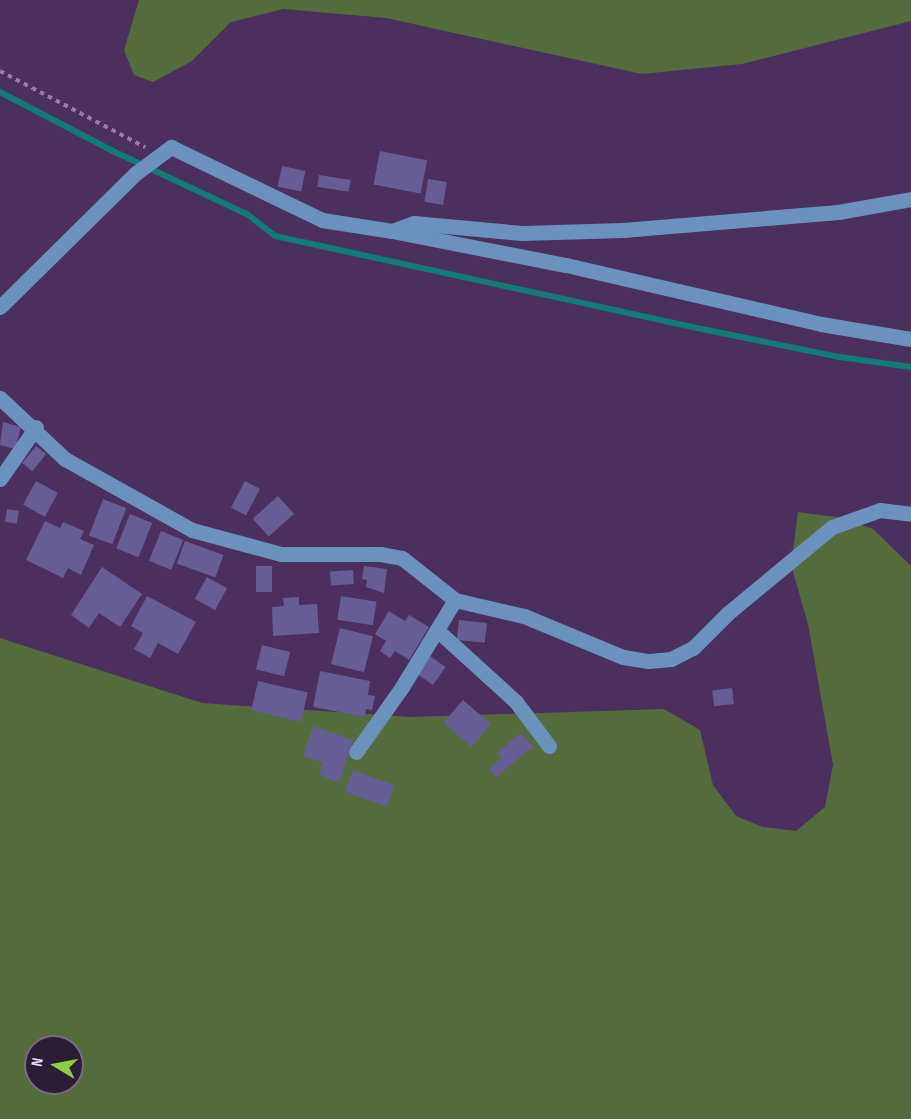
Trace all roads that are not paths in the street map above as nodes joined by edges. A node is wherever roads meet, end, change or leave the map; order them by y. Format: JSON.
{"nodes":[{"id":1,"x":911,"y":199,"type":"edge"},
{"id":2,"x":392,"y":231,"type":"junction"},
{"id":3,"x":0,"y":307,"type":"edge"},
{"id":4,"x":911,"y":339,"type":"edge"},
{"id":5,"x":0,"y":398,"type":"edge"},
{"id":6,"x":36,"y":427,"type":"junction"},
{"id":7,"x":0,"y":479,"type":"edge"},
{"id":8,"x":911,"y":514,"type":"edge"},
{"id":9,"x":455,"y":600,"type":"junction"},
{"id":10,"x":437,"y":630,"type":"junction"},
{"id":11,"x":549,"y":746,"type":"dead end"},
{"id":12,"x":357,"y":752,"type":"dead end"}],
"edges":[{"from":1,"to":2,"type":"street"},
{"from":2,"to":3,"type":"street"},
{"from":2,"to":4,"type":"street"},
{"from":5,"to":6,"type":"street"},
{"from":6,"to":7,"type":"street"},
{"from":6,"to":9,"type":"street"},
{"from":8,"to":9,"type":"street"},
{"from":9,"to":10,"type":"street"},
{"from":10,"to":11,"type":"street"},
{"from":10,"to":12,"type":"street"}]}
